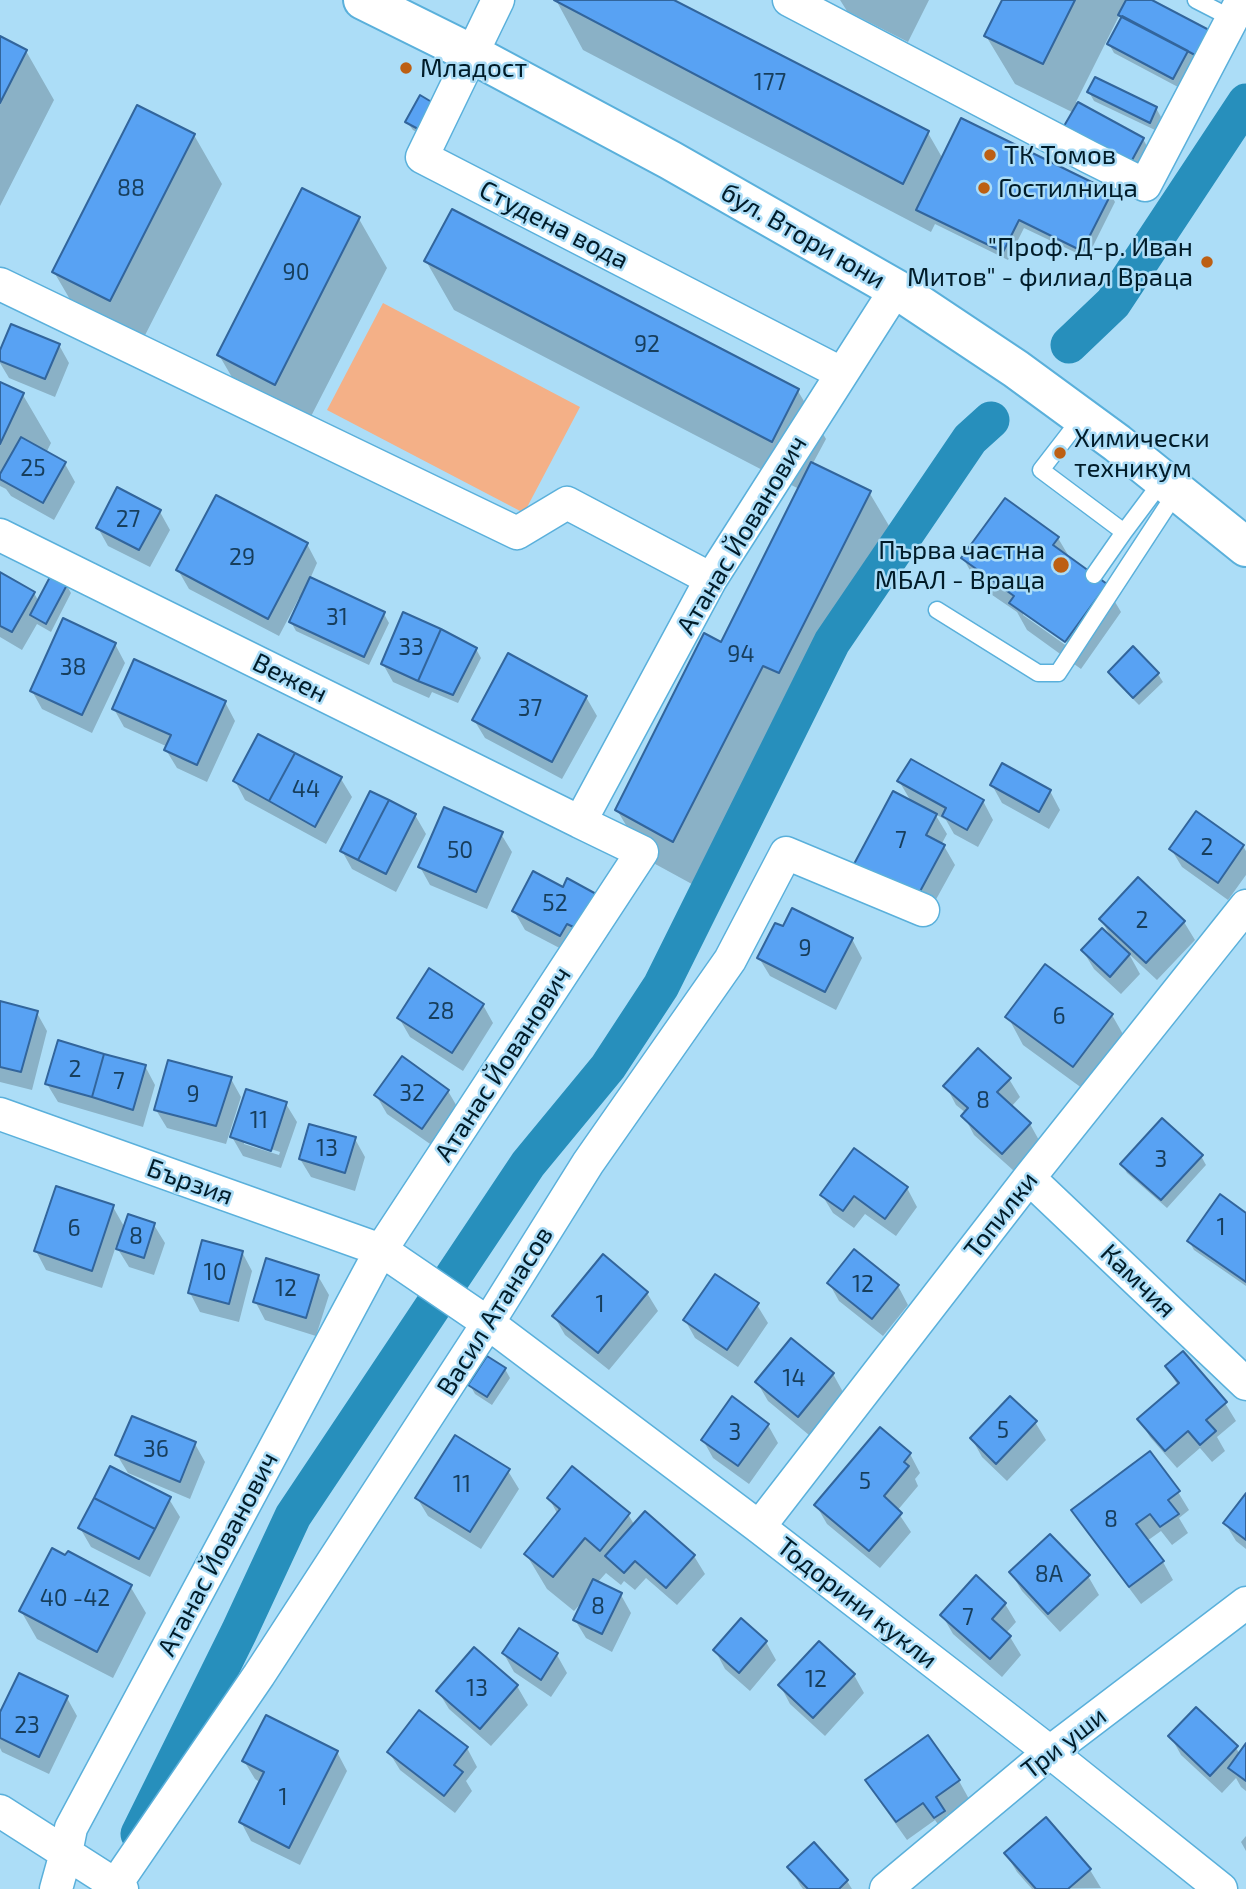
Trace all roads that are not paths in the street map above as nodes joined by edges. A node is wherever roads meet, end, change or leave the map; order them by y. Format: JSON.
{"nodes":[{"id":1,"x":363,"y":0,"type":"edge"},
{"id":2,"x":498,"y":0,"type":"edge"},
{"id":3,"x":789,"y":0,"type":"edge"},
{"id":4,"x":1196,"y":0,"type":"edge"},
{"id":5,"x":1238,"y":9,"type":"edge"},
{"id":6,"x":472,"y":54,"type":"junction"},
{"id":7,"x":0,"y":284,"type":"edge"},
{"id":8,"x":895,"y":289,"type":"junction"},
{"id":9,"x":841,"y":373,"type":"junction"},
{"id":10,"x":1082,"y":417,"type":"junction"},
{"id":11,"x":1170,"y":486,"type":"junction"},
{"id":12,"x":1124,"y":532,"type":"junction"},
{"id":13,"x":0,"y":535,"type":"edge"},
{"id":14,"x":1246,"y":547,"type":"edge"},
{"id":15,"x":1094,"y":575,"type":"dead end"},
{"id":16,"x":711,"y":579,"type":"junction"},
{"id":17,"x":937,"y":610,"type":"dead end"},
{"id":18,"x":580,"y":822,"type":"junction"},
{"id":19,"x":1246,"y":906,"type":"edge"},
{"id":20,"x":923,"y":910,"type":"dead end"},
{"id":21,"x":0,"y":1114,"type":"edge"},
{"id":22,"x":1029,"y":1178,"type":"junction"},
{"id":23,"x":381,"y":1250,"type":"junction"},
{"id":24,"x":488,"y":1323,"type":"junction"},
{"id":25,"x":1246,"y":1384,"type":"edge"},
{"id":26,"x":759,"y":1527,"type":"junction"},
{"id":27,"x":1246,"y":1603,"type":"edge"},
{"id":28,"x":1050,"y":1752,"type":"junction"},
{"id":29,"x":0,"y":1811,"type":"edge"},
{"id":30,"x":66,"y":1853,"type":"junction"},
{"id":31,"x":117,"y":1887,"type":"edge"},
{"id":32,"x":56,"y":1889,"type":"edge"},
{"id":33,"x":886,"y":1889,"type":"edge"},
{"id":34,"x":1222,"y":1889,"type":"edge"}],
"edges":[{"from":1,"to":6,"type":"street","name":"бул. Втори юни"},
{"from":2,"to":6,"type":"street","name":"Студена вода"},
{"from":3,"to":5,"type":"street"},
{"from":4,"to":5,"type":"lane"},
{"from":6,"to":8,"type":"street","name":"бул. Втори юни"},
{"from":6,"to":9,"type":"street","name":"Студена вода"},
{"from":7,"to":16,"type":"street"},
{"from":8,"to":9,"type":"street","name":"Атанас Йованович"},
{"from":8,"to":10,"type":"street","name":"бул. Втори юни"},
{"from":9,"to":16,"type":"street","name":"Атанас Йованович"},
{"from":10,"to":11,"type":"street","name":"бул. Втори юни"},
{"from":10,"to":12,"type":"lane"},
{"from":11,"to":12,"type":"lane"},
{"from":11,"to":14,"type":"street","name":"бул. Втори юни"},
{"from":11,"to":17,"type":"lane"},
{"from":12,"to":15,"type":"lane"},
{"from":13,"to":18,"type":"street","name":"Вежен"},
{"from":16,"to":18,"type":"street","name":"Атанас Йованович"},
{"from":18,"to":23,"type":"street","name":"Атанас Йованович"},
{"from":19,"to":22,"type":"street","name":"Топилки"},
{"from":20,"to":24,"type":"street","name":"Васил Атанасов"},
{"from":21,"to":23,"type":"street","name":"Бързия"},
{"from":22,"to":25,"type":"street","name":"Камчия"},
{"from":22,"to":26,"type":"street","name":"Топилки"},
{"from":23,"to":24,"type":"street","name":"Бързия"},
{"from":23,"to":30,"type":"street","name":"Атанас Йованович"},
{"from":24,"to":26,"type":"street","name":"Тодорини кукли"},
{"from":24,"to":31,"type":"street","name":"Васил Атанасов"},
{"from":26,"to":28,"type":"street","name":"Тодорини кукли"},
{"from":27,"to":28,"type":"street","name":"Три уши"},
{"from":28,"to":33,"type":"street","name":"Три уши"},
{"from":28,"to":34,"type":"street","name":"Тодорини кукли"},
{"from":29,"to":30,"type":"street"},
{"from":30,"to":31,"type":"street"},
{"from":30,"to":32,"type":"street","name":"Атанас Йованович"}]}
